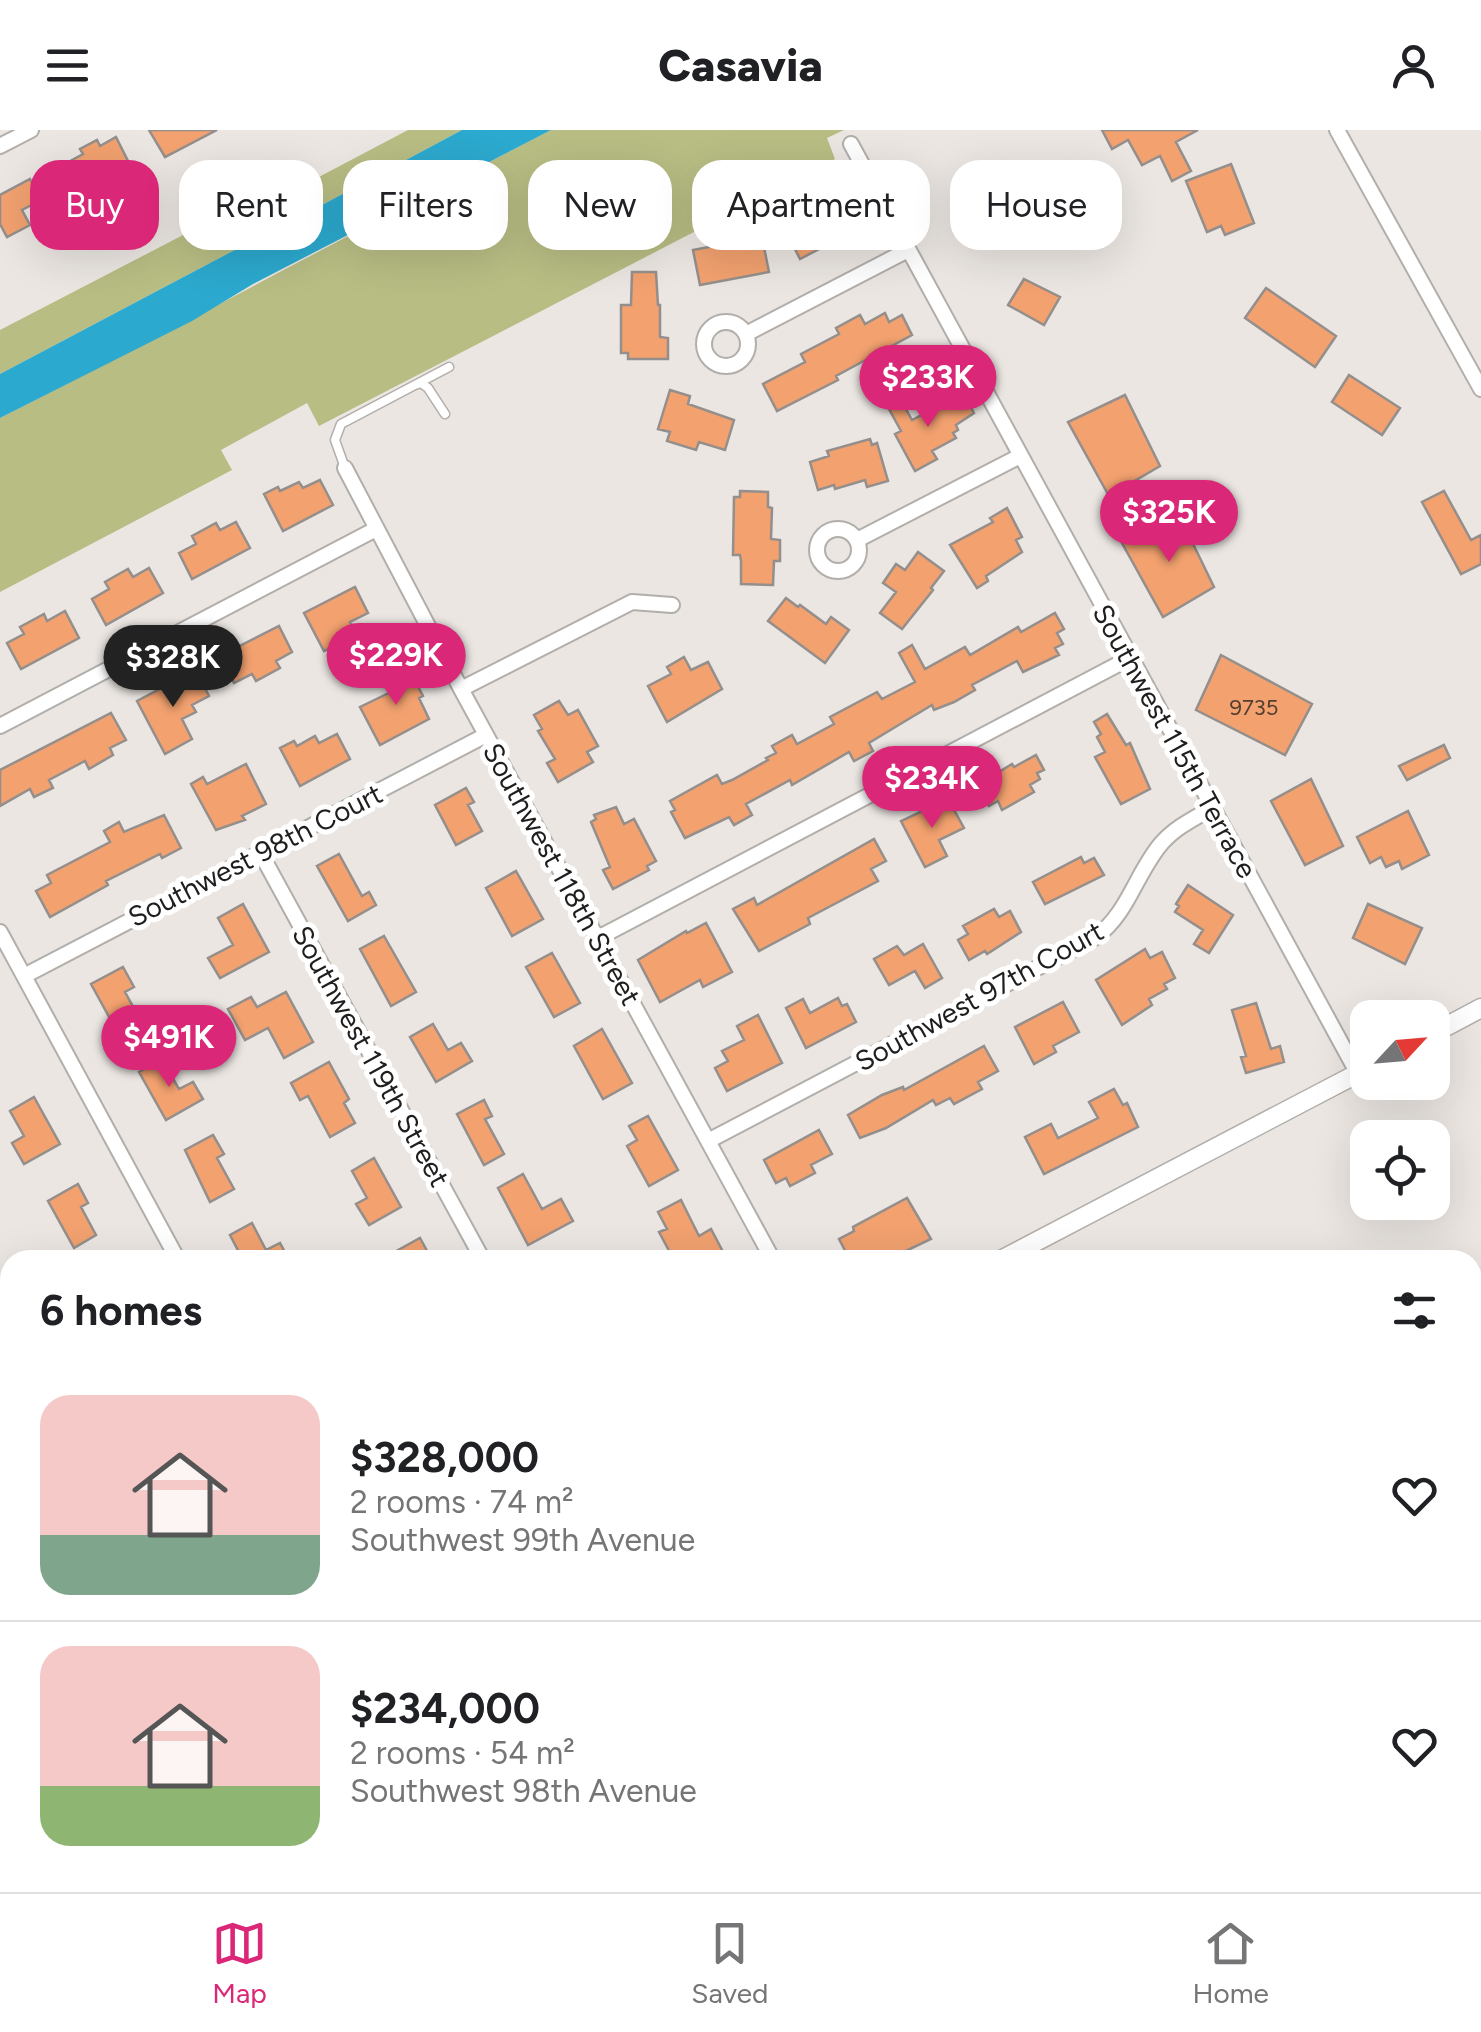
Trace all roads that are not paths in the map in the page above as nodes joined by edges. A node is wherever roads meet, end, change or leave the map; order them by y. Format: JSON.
{"nodes":[{"id":1,"x":31,"y":130,"type":"edge"},
{"id":2,"x":1337,"y":130,"type":"edge"},
{"id":3,"x":851,"y":144,"type":"dead end"},
{"id":4,"x":0,"y":146,"type":"edge"},
{"id":5,"x":860,"y":160,"type":"edge"},
{"id":6,"x":908,"y":250,"type":"joint"},
{"id":7,"x":746,"y":334,"type":"dead end"},
{"id":8,"x":448,"y":367,"type":"dead end"},
{"id":9,"x":414,"y":385,"type":"junction"},
{"id":10,"x":1481,"y":388,"type":"edge"},
{"id":11,"x":445,"y":414,"type":"dead end"},
{"id":12,"x":1020,"y":456,"type":"junction"},
{"id":13,"x":345,"y":468,"type":"joint"},
{"id":14,"x":376,"y":529,"type":"junction"},
{"id":15,"x":856,"y":540,"type":"dead end"},
{"id":16,"x":672,"y":605,"type":"dead end"},
{"id":17,"x":1130,"y":658,"type":"junction"},
{"id":18,"x":460,"y":688,"type":"junction"},
{"id":19,"x":0,"y":726,"type":"edge"},
{"id":20,"x":486,"y":735,"type":"junction"},
{"id":21,"x":1212,"y":808,"type":"junction"},
{"id":22,"x":260,"y":852,"type":"junction"},
{"id":23,"x":0,"y":932,"type":"edge"},
{"id":24,"x":598,"y":938,"type":"junction"},
{"id":25,"x":24,"y":976,"type":"junction"},
{"id":26,"x":1481,"y":1008,"type":"edge"},
{"id":27,"x":1450,"y":1024,"type":"edge"},
{"id":28,"x":1350,"y":1048,"type":"edge"},
{"id":29,"x":1350,"y":1078,"type":"edge"},
{"id":30,"x":708,"y":1141,"type":"junction"},
{"id":31,"x":173,"y":1250,"type":"edge"},
{"id":32,"x":479,"y":1250,"type":"edge"},
{"id":33,"x":768,"y":1250,"type":"edge"},
{"id":34,"x":1020,"y":1250,"type":"edge"}],
"edges":[{"from":1,"to":4,"type":"street"},
{"from":2,"to":10,"type":"street"},
{"from":3,"to":5,"type":"street","name":"Southwest 115th Terrace"},
{"from":6,"to":7,"type":"street"},
{"from":6,"to":12,"type":"street","name":"Southwest 115th Terrace"},
{"from":8,"to":9,"type":"lane"},
{"from":9,"to":11,"type":"lane"},
{"from":9,"to":13,"type":"lane","name":"Southwest 118th Street"},
{"from":12,"to":15,"type":"street"},
{"from":12,"to":17,"type":"street","name":"Southwest 115th Terrace"},
{"from":13,"to":14,"type":"street","name":"Southwest 118th Street"},
{"from":14,"to":18,"type":"street","name":"Southwest 118th Street"},
{"from":14,"to":19,"type":"street"},
{"from":16,"to":18,"type":"street"},
{"from":17,"to":21,"type":"street","name":"Southwest 115th Terrace"},
{"from":17,"to":24,"type":"street"},
{"from":18,"to":20,"type":"street","name":"Southwest 118th Street"},
{"from":20,"to":22,"type":"street","name":"Southwest 98th Court"},
{"from":20,"to":24,"type":"street","name":"Southwest 118th Street"},
{"from":21,"to":28,"type":"street","name":"Southwest 115th Terrace"},
{"from":21,"to":30,"type":"street","name":"Southwest 97th Court"},
{"from":22,"to":25,"type":"street","name":"Southwest 98th Court"},
{"from":22,"to":32,"type":"street","name":"Southwest 119th Street"},
{"from":23,"to":25,"type":"street"},
{"from":24,"to":30,"type":"street","name":"Southwest 118th Street"},
{"from":25,"to":31,"type":"street"},
{"from":26,"to":27,"type":"street"},
{"from":29,"to":34,"type":"street"},
{"from":30,"to":33,"type":"street","name":"Southwest 118th Street"}]}
